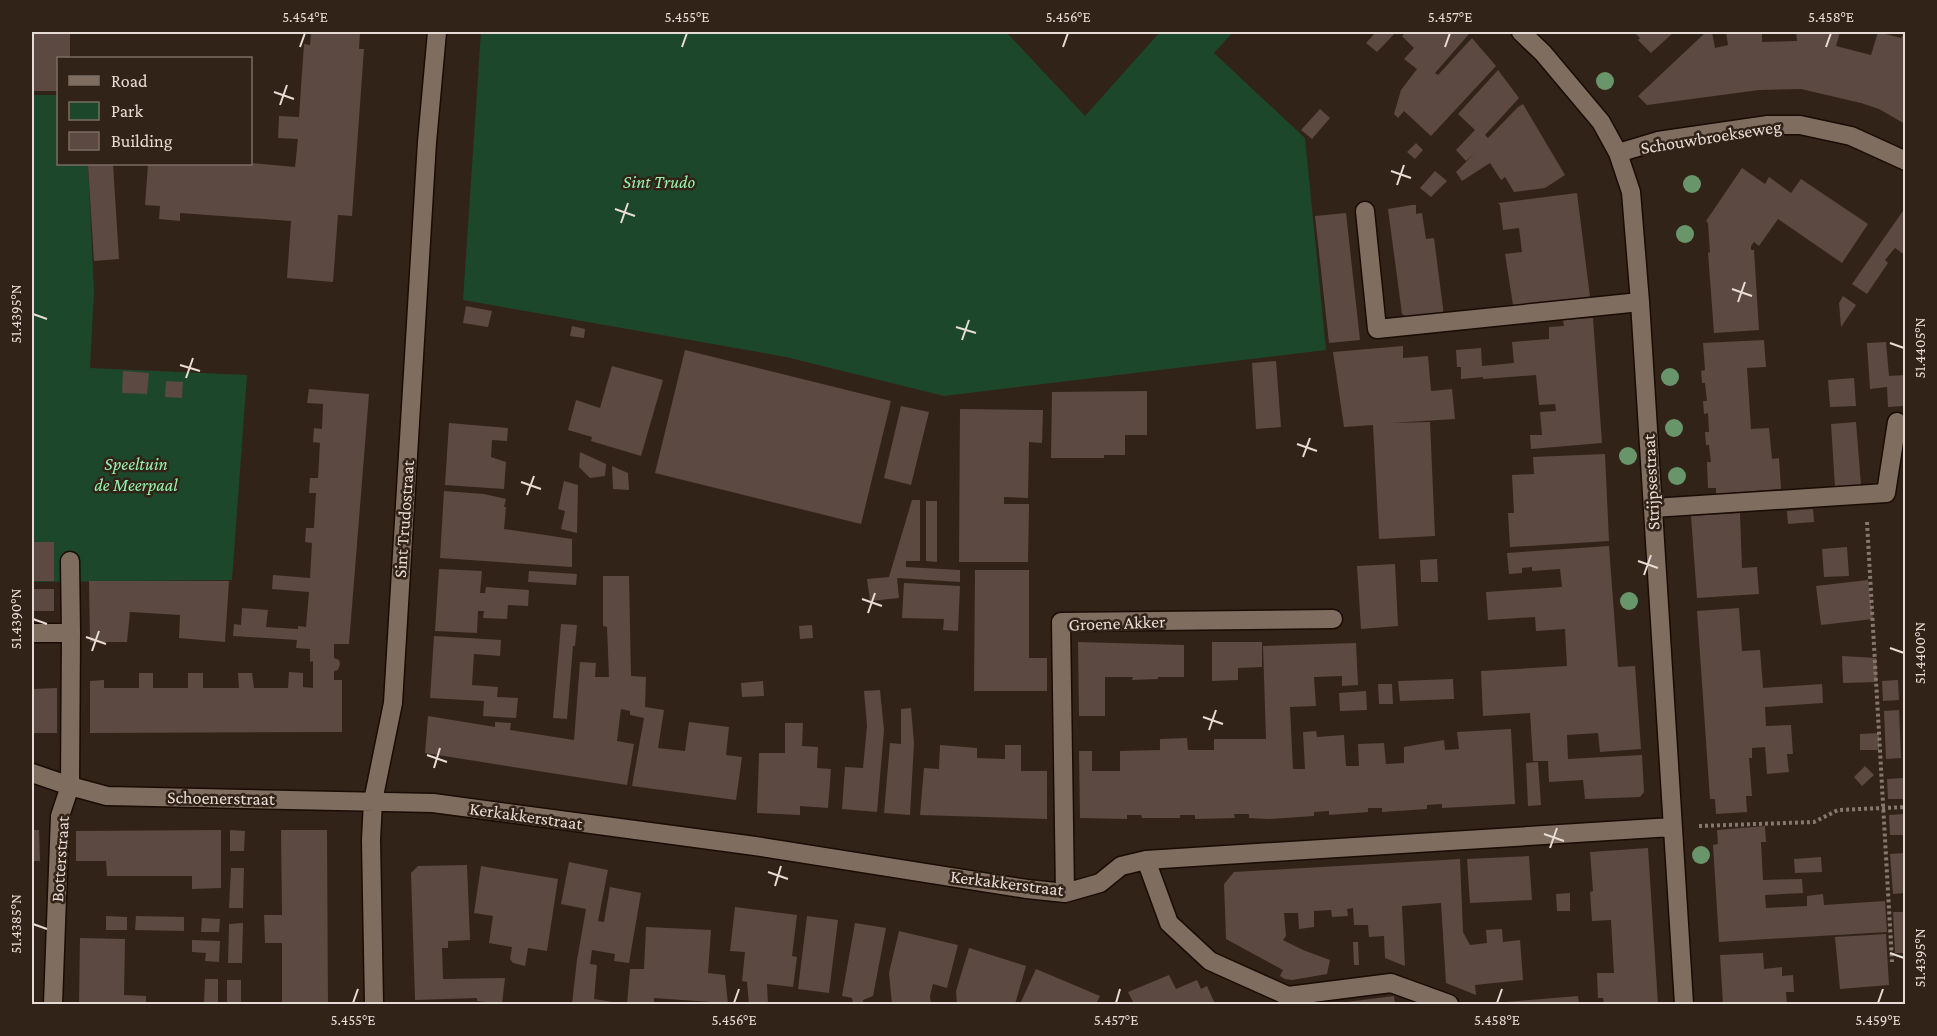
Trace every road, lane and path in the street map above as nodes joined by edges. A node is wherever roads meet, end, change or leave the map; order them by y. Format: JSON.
{"nodes":[{"id":1,"x":437,"y":32,"type":"edge"},
{"id":2,"x":1521,"y":32,"type":"edge"},
{"id":3,"x":1618,"y":153,"type":"junction"},
{"id":4,"x":1905,"y":161,"type":"edge"},
{"id":5,"x":1365,"y":211,"type":"dead end"},
{"id":6,"x":1640,"y":302,"type":"junction"},
{"id":7,"x":1897,"y":422,"type":"dead end"},
{"id":8,"x":1865,"y":494,"type":"junction"},
{"id":9,"x":1653,"y":508,"type":"junction"},
{"id":10,"x":70,"y":561,"type":"dead end"},
{"id":11,"x":1333,"y":619,"type":"dead end"},
{"id":12,"x":32,"y":633,"type":"edge"},
{"id":13,"x":71,"y":633,"type":"junction"},
{"id":14,"x":32,"y":773,"type":"edge"},
{"id":15,"x":70,"y":786,"type":"junction"},
{"id":16,"x":373,"y":801,"type":"junction"},
{"id":17,"x":1905,"y":807,"type":"edge"},
{"id":18,"x":1884,"y":808,"type":"junction"},
{"id":19,"x":1705,"y":826,"type":"dead end"},
{"id":20,"x":1672,"y":827,"type":"junction"},
{"id":21,"x":1146,"y":860,"type":"junction"},
{"id":22,"x":1065,"y":893,"type":"junction"},
{"id":23,"x":1892,"y":962,"type":"dead end"},
{"id":24,"x":1288,"y":1000,"type":"edge"},
{"id":25,"x":53,"y":1005,"type":"edge"},
{"id":26,"x":374,"y":1005,"type":"edge"},
{"id":27,"x":1449,"y":1005,"type":"edge"},
{"id":28,"x":1684,"y":1005,"type":"edge"}],
"edges":[{"from":1,"to":16,"type":"street","name":"Sint Trudostraat"},
{"from":2,"to":3,"type":"street","name":"Strijpsestraat"},
{"from":3,"to":4,"type":"street","name":"Schouwbroekseweg"},
{"from":3,"to":6,"type":"street","name":"Strijpsestraat"},
{"from":5,"to":6,"type":"street"},
{"from":6,"to":9,"type":"street","name":"Strijpsestraat"},
{"from":7,"to":8,"type":"street"},
{"from":8,"to":9,"type":"street"},
{"from":8,"to":18,"type":"path"},
{"from":9,"to":20,"type":"street","name":"Strijpsestraat"},
{"from":10,"to":13,"type":"street"},
{"from":11,"to":22,"type":"street","name":"Groene Akker"},
{"from":12,"to":13,"type":"street"},
{"from":13,"to":15,"type":"street"},
{"from":14,"to":15,"type":"street","name":"Schoenerstraat"},
{"from":15,"to":16,"type":"street","name":"Schoenerstraat"},
{"from":15,"to":25,"type":"street","name":"Botterstraat"},
{"from":16,"to":22,"type":"street","name":"Kerkakkerstraat"},
{"from":16,"to":26,"type":"street","name":"Sint Trudostraat"},
{"from":17,"to":18,"type":"path"},
{"from":18,"to":19,"type":"path"},
{"from":18,"to":23,"type":"path"},
{"from":20,"to":21,"type":"street","name":"Kerkakkerstraat"},
{"from":20,"to":28,"type":"street","name":"Strijpsestraat"},
{"from":21,"to":22,"type":"street","name":"Kerkakkerstraat"},
{"from":21,"to":24,"type":"street"},
{"from":24,"to":27,"type":"street"}]}
